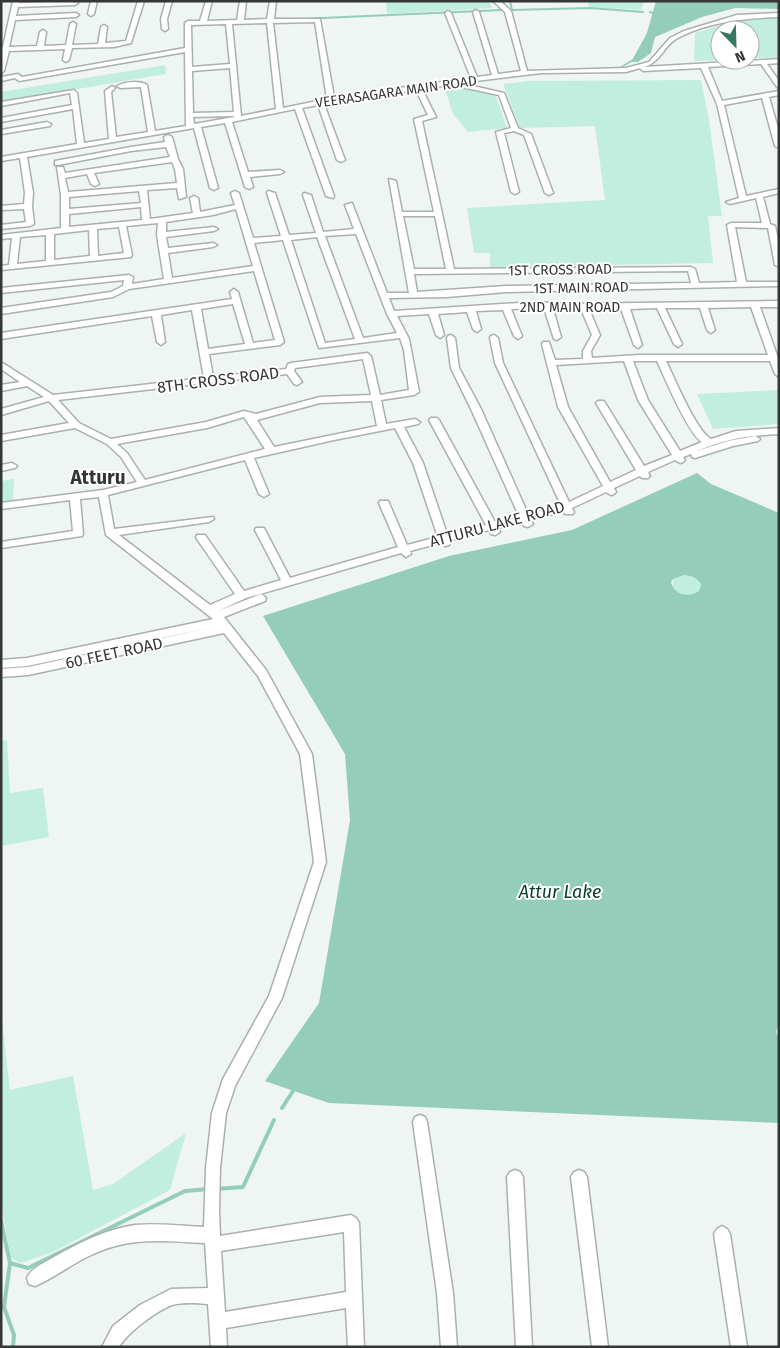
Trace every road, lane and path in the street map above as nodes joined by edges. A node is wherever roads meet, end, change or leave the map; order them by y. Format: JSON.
{"nodes":[{"id":1,"x":94,"y":1,"type":"edge"},
{"id":2,"x":141,"y":1,"type":"edge"},
{"id":3,"x":169,"y":1,"type":"edge"},
{"id":4,"x":209,"y":1,"type":"edge"},
{"id":5,"x":244,"y":1,"type":"edge"},
{"id":6,"x":273,"y":1,"type":"edge"},
{"id":7,"x":496,"y":1,"type":"edge"},
{"id":8,"x":75,"y":2,"type":"dead end"},
{"id":9,"x":16,"y":3,"type":"edge"},
{"id":10,"x":476,"y":12,"type":"dead end"},
{"id":11,"x":448,"y":13,"type":"dead end"},
{"id":12,"x":91,"y":14,"type":"dead end"},
{"id":13,"x":76,"y":15,"type":"dead end"},
{"id":14,"x":779,"y":15,"type":"edge"},
{"id":15,"x":13,"y":18,"type":"junction"},
{"id":16,"x":240,"y":22,"type":"junction"},
{"id":17,"x":270,"y":22,"type":"junction"},
{"id":18,"x":203,"y":23,"type":"junction"},
{"id":19,"x":230,"y":23,"type":"junction"},
{"id":20,"x":72,"y":24,"type":"dead end"},
{"id":21,"x":104,"y":27,"type":"dead end"},
{"id":22,"x":165,"y":29,"type":"dead end"},
{"id":23,"x":43,"y":32,"type":"dead end"},
{"id":24,"x":100,"y":45,"type":"junction"},
{"id":25,"x":69,"y":46,"type":"junction"},
{"id":26,"x":40,"y":48,"type":"junction"},
{"id":27,"x":4,"y":49,"type":"edge"},
{"id":28,"x":187,"y":50,"type":"junction"},
{"id":29,"x":97,"y":55,"type":"dead end"},
{"id":30,"x":66,"y":60,"type":"dead end"},
{"id":31,"x":763,"y":62,"type":"junction"},
{"id":32,"x":779,"y":62,"type":"edge"},
{"id":33,"x":233,"y":66,"type":"junction"},
{"id":34,"x":704,"y":66,"type":"junction"},
{"id":35,"x":188,"y":69,"type":"junction"},
{"id":36,"x":626,"y":70,"type":"junction"},
{"id":37,"x":1,"y":71,"type":"edge"},
{"id":38,"x":524,"y":74,"type":"junction"},
{"id":39,"x":496,"y":78,"type":"junction"},
{"id":40,"x":1,"y":79,"type":"edge"},
{"id":41,"x":19,"y":79,"type":"junction"},
{"id":42,"x":475,"y":80,"type":"junction"},
{"id":43,"x":453,"y":82,"type":"junction"},
{"id":44,"x":120,"y":86,"type":"dead end"},
{"id":45,"x":418,"y":87,"type":"junction"},
{"id":46,"x":23,"y":88,"type":"dead end"},
{"id":47,"x":112,"y":88,"type":"dead end"},
{"id":48,"x":774,"y":92,"type":"edge"},
{"id":49,"x":331,"y":100,"type":"junction"},
{"id":50,"x":320,"y":102,"type":"junction"},
{"id":51,"x":1,"y":104,"type":"edge"},
{"id":52,"x":720,"y":104,"type":"junction"},
{"id":53,"x":76,"y":106,"type":"junction"},
{"id":54,"x":298,"y":106,"type":"junction"},
{"id":55,"x":280,"y":110,"type":"junction"},
{"id":56,"x":190,"y":115,"type":"junction"},
{"id":57,"x":237,"y":116,"type":"junction"},
{"id":58,"x":1,"y":120,"type":"edge"},
{"id":59,"x":228,"y":120,"type":"junction"},
{"id":60,"x":47,"y":124,"type":"dead end"},
{"id":61,"x":193,"y":126,"type":"junction"},
{"id":62,"x":515,"y":129,"type":"junction"},
{"id":63,"x":167,"y":130,"type":"junction"},
{"id":64,"x":1,"y":132,"type":"edge"},
{"id":65,"x":152,"y":133,"type":"junction"},
{"id":66,"x":113,"y":139,"type":"junction"},
{"id":67,"x":169,"y":144,"type":"junction"},
{"id":68,"x":81,"y":145,"type":"junction"},
{"id":69,"x":779,"y":146,"type":"edge"},
{"id":70,"x":55,"y":150,"type":"junction"},
{"id":71,"x":23,"y":155,"type":"junction"},
{"id":72,"x":1,"y":159,"type":"edge"},
{"id":73,"x":174,"y":159,"type":"junction"},
{"id":74,"x":331,"y":160,"type":"junction"},
{"id":75,"x":58,"y":163,"type":"junction"},
{"id":76,"x":90,"y":172,"type":"junction"},
{"id":77,"x":280,"y":172,"type":"dead end"},
{"id":78,"x":245,"y":175,"type":"junction"},
{"id":79,"x":62,"y":176,"type":"junction"},
{"id":80,"x":127,"y":178,"type":"junction"},
{"id":81,"x":392,"y":181,"type":"dead end"},
{"id":82,"x":95,"y":184,"type":"dead end"},
{"id":83,"x":180,"y":184,"type":"junction"},
{"id":84,"x":249,"y":186,"type":"dead end"},
{"id":85,"x":143,"y":188,"type":"junction"},
{"id":86,"x":214,"y":188,"type":"dead end"},
{"id":87,"x":779,"y":191,"type":"edge"},
{"id":88,"x":515,"y":192,"type":"dead end"},
{"id":89,"x":549,"y":192,"type":"dead end"},
{"id":90,"x":235,"y":193,"type":"dead end"},
{"id":91,"x":271,"y":194,"type":"dead end"},
{"id":92,"x":65,"y":195,"type":"junction"},
{"id":93,"x":308,"y":195,"type":"dead end"},
{"id":94,"x":182,"y":196,"type":"dead end"},
{"id":95,"x":330,"y":196,"type":"dead end"},
{"id":96,"x":758,"y":196,"type":"junction"},
{"id":97,"x":194,"y":198,"type":"dead end"},
{"id":98,"x":743,"y":199,"type":"junction"},
{"id":99,"x":730,"y":202,"type":"dead end"},
{"id":100,"x":138,"y":205,"type":"dead end"},
{"id":101,"x":349,"y":205,"type":"dead end"},
{"id":102,"x":28,"y":206,"type":"junction"},
{"id":103,"x":239,"y":206,"type":"junction"},
{"id":104,"x":1,"y":208,"type":"edge"},
{"id":105,"x":65,"y":212,"type":"junction"},
{"id":106,"x":399,"y":214,"type":"junction"},
{"id":107,"x":438,"y":214,"type":"junction"},
{"id":108,"x":197,"y":215,"type":"junction"},
{"id":109,"x":162,"y":220,"type":"junction"},
{"id":110,"x":146,"y":221,"type":"junction"},
{"id":111,"x":122,"y":224,"type":"junction"},
{"id":112,"x":1,"y":226,"type":"edge"},
{"id":113,"x":767,"y":226,"type":"junction"},
{"id":114,"x":93,"y":227,"type":"junction"},
{"id":115,"x":214,"y":229,"type":"dead end"},
{"id":116,"x":65,"y":230,"type":"junction"},
{"id":117,"x":358,"y":231,"type":"junction"},
{"id":118,"x":50,"y":232,"type":"junction"},
{"id":119,"x":162,"y":234,"type":"junction"},
{"id":120,"x":320,"y":234,"type":"junction"},
{"id":121,"x":16,"y":235,"type":"junction"},
{"id":122,"x":1,"y":237,"type":"edge"},
{"id":123,"x":286,"y":238,"type":"junction"},
{"id":124,"x":249,"y":241,"type":"junction"},
{"id":125,"x":213,"y":245,"type":"dead end"},
{"id":126,"x":164,"y":251,"type":"junction"},
{"id":127,"x":94,"y":259,"type":"junction"},
{"id":128,"x":50,"y":263,"type":"junction"},
{"id":129,"x":779,"y":265,"type":"edge"},
{"id":130,"x":13,"y":267,"type":"junction"},
{"id":131,"x":1,"y":268,"type":"edge"},
{"id":132,"x":257,"y":268,"type":"junction"},
{"id":133,"x":450,"y":271,"type":"junction"},
{"id":134,"x":410,"y":272,"type":"junction"},
{"id":135,"x":168,"y":281,"type":"junction"},
{"id":136,"x":779,"y":284,"type":"edge"},
{"id":137,"x":742,"y":285,"type":"junction"},
{"id":138,"x":127,"y":286,"type":"junction"},
{"id":139,"x":696,"y":286,"type":"junction"},
{"id":140,"x":1,"y":291,"type":"edge"},
{"id":141,"x":234,"y":292,"type":"dead end"},
{"id":142,"x":413,"y":295,"type":"junction"},
{"id":143,"x":384,"y":296,"type":"junction"},
{"id":144,"x":237,"y":301,"type":"junction"},
{"id":145,"x":779,"y":304,"type":"edge"},
{"id":146,"x":755,"y":305,"type":"junction"},
{"id":147,"x":660,"y":306,"type":"junction"},
{"id":148,"x":702,"y":306,"type":"junction"},
{"id":149,"x":196,"y":307,"type":"junction"},
{"id":150,"x":506,"y":307,"type":"junction"},
{"id":151,"x":548,"y":307,"type":"junction"},
{"id":152,"x":584,"y":307,"type":"junction"},
{"id":153,"x":625,"y":307,"type":"junction"},
{"id":154,"x":471,"y":310,"type":"junction"},
{"id":155,"x":1,"y":311,"type":"edge"},
{"id":156,"x":433,"y":312,"type":"junction"},
{"id":157,"x":156,"y":313,"type":"junction"},
{"id":158,"x":391,"y":314,"type":"junction"},
{"id":159,"x":477,"y":329,"type":"dead end"},
{"id":160,"x":712,"y":330,"type":"dead end"},
{"id":161,"x":402,"y":335,"type":"junction"},
{"id":162,"x":440,"y":335,"type":"dead end"},
{"id":163,"x":1,"y":336,"type":"edge"},
{"id":164,"x":518,"y":336,"type":"dead end"},
{"id":165,"x":451,"y":338,"type":"dead end"},
{"id":166,"x":494,"y":338,"type":"dead end"},
{"id":167,"x":557,"y":338,"type":"dead end"},
{"id":168,"x":360,"y":341,"type":"junction"},
{"id":169,"x":161,"y":342,"type":"dead end"},
{"id":170,"x":546,"y":344,"type":"dead end"},
{"id":171,"x":678,"y":344,"type":"dead end"},
{"id":172,"x":638,"y":345,"type":"dead end"},
{"id":173,"x":250,"y":346,"type":"junction"},
{"id":174,"x":205,"y":352,"type":"junction"},
{"id":175,"x":660,"y":358,"type":"junction"},
{"id":176,"x":773,"y":358,"type":"junction"},
{"id":177,"x":628,"y":359,"type":"junction"},
{"id":178,"x":588,"y":362,"type":"junction"},
{"id":179,"x":552,"y":363,"type":"junction"},
{"id":180,"x":1,"y":365,"type":"edge"},
{"id":181,"x":290,"y":372,"type":"junction"},
{"id":182,"x":779,"y":374,"type":"edge"},
{"id":183,"x":28,"y":382,"type":"junction"},
{"id":184,"x":210,"y":382,"type":"junction"},
{"id":185,"x":297,"y":382,"type":"dead end"},
{"id":186,"x":1,"y":388,"type":"edge"},
{"id":187,"x":51,"y":398,"type":"junction"},
{"id":188,"x":377,"y":398,"type":"junction"},
{"id":189,"x":601,"y":404,"type":"dead end"},
{"id":190,"x":1,"y":412,"type":"edge"},
{"id":191,"x":250,"y":416,"type":"junction"},
{"id":192,"x":434,"y":420,"type":"dead end"},
{"id":193,"x":415,"y":422,"type":"dead end"},
{"id":194,"x":398,"y":424,"type":"junction"},
{"id":195,"x":76,"y":425,"type":"junction"},
{"id":196,"x":382,"y":427,"type":"junction"},
{"id":197,"x":779,"y":431,"type":"edge"},
{"id":198,"x":779,"y":436,"type":"edge"},
{"id":199,"x":1,"y":438,"type":"edge"},
{"id":200,"x":110,"y":442,"type":"junction"},
{"id":201,"x":710,"y":442,"type":"junction"},
{"id":202,"x":271,"y":451,"type":"junction"},
{"id":203,"x":249,"y":456,"type":"junction"},
{"id":204,"x":678,"y":458,"type":"junction"},
{"id":205,"x":12,"y":466,"type":"dead end"},
{"id":206,"x":1,"y":468,"type":"edge"},
{"id":207,"x":644,"y":473,"type":"junction"},
{"id":208,"x":143,"y":484,"type":"junction"},
{"id":209,"x":610,"y":490,"type":"junction"},
{"id":210,"x":103,"y":493,"type":"junction"},
{"id":211,"x":264,"y":494,"type":"dead end"},
{"id":212,"x":75,"y":498,"type":"junction"},
{"id":213,"x":384,"y":503,"type":"dead end"},
{"id":214,"x":1,"y":506,"type":"edge"},
{"id":215,"x":568,"y":509,"type":"junction"},
{"id":216,"x":210,"y":519,"type":"dead end"},
{"id":217,"x":527,"y":522,"type":"junction"},
{"id":218,"x":494,"y":529,"type":"junction"},
{"id":219,"x":260,"y":530,"type":"dead end"},
{"id":220,"x":110,"y":534,"type":"junction"},
{"id":221,"x":200,"y":538,"type":"dead end"},
{"id":222,"x":444,"y":540,"type":"junction"},
{"id":223,"x":1,"y":545,"type":"edge"},
{"id":224,"x":405,"y":551,"type":"junction"},
{"id":225,"x":287,"y":582,"type":"junction"},
{"id":226,"x":242,"y":595,"type":"junction"},
{"id":227,"x":219,"y":619,"type":"junction"},
{"id":228,"x":1,"y":664,"type":"edge"},
{"id":229,"x":1,"y":672,"type":"edge"},
{"id":230,"x":420,"y":1122,"type":"dead end"},
{"id":231,"x":515,"y":1177,"type":"dead end"},
{"id":232,"x":579,"y":1177,"type":"dead end"},
{"id":233,"x":722,"y":1234,"type":"dead end"},
{"id":234,"x":213,"y":1240,"type":"junction"},
{"id":235,"x":35,"y":1278,"type":"dead end"},
{"id":236,"x":216,"y":1296,"type":"junction"},
{"id":237,"x":353,"y":1299,"type":"junction"},
{"id":238,"x":218,"y":1321,"type":"junction"},
{"id":239,"x":110,"y":1347,"type":"edge"},
{"id":240,"x":219,"y":1347,"type":"edge"},
{"id":241,"x":356,"y":1347,"type":"edge"},
{"id":242,"x":449,"y":1347,"type":"edge"},
{"id":243,"x":524,"y":1347,"type":"edge"},
{"id":244,"x":600,"y":1347,"type":"edge"},
{"id":245,"x":738,"y":1347,"type":"edge"}],
"edges":[{"from":1,"to":12,"type":"street"},
{"from":2,"to":24,"type":"street"},
{"from":3,"to":22,"type":"street"},
{"from":4,"to":18,"type":"street"},
{"from":5,"to":16,"type":"street"},
{"from":6,"to":17,"type":"street"},
{"from":7,"to":38,"type":"street"},
{"from":8,"to":9,"type":"street"},
{"from":9,"to":15,"type":"street"},
{"from":10,"to":39,"type":"street"},
{"from":11,"to":42,"type":"street"},
{"from":13,"to":15,"type":"street"},
{"from":14,"to":36,"type":"street","name":"VEERASAGARA MAIN ROAD"},
{"from":15,"to":27,"type":"street"},
{"from":16,"to":17,"type":"street"},
{"from":16,"to":19,"type":"street"},
{"from":17,"to":49,"type":"street"},
{"from":17,"to":55,"type":"street"},
{"from":18,"to":19,"type":"street"},
{"from":18,"to":28,"type":"street"},
{"from":19,"to":33,"type":"street"},
{"from":20,"to":25,"type":"street"},
{"from":21,"to":24,"type":"street"},
{"from":23,"to":26,"type":"street"},
{"from":24,"to":25,"type":"street"},
{"from":24,"to":29,"type":"street"},
{"from":25,"to":26,"type":"street"},
{"from":25,"to":30,"type":"street"},
{"from":26,"to":27,"type":"street"},
{"from":27,"to":37,"type":"street"},
{"from":28,"to":35,"type":"street"},
{"from":28,"to":41,"type":"street"},
{"from":31,"to":32,"type":"street"},
{"from":31,"to":34,"type":"street"},
{"from":31,"to":48,"type":"street"},
{"from":33,"to":35,"type":"street"},
{"from":33,"to":57,"type":"street"},
{"from":34,"to":36,"type":"street"},
{"from":34,"to":52,"type":"street"},
{"from":35,"to":56,"type":"street"},
{"from":36,"to":38,"type":"street","name":"VEERASAGARA MAIN ROAD"},
{"from":38,"to":39,"type":"street","name":"VEERASAGARA MAIN ROAD"},
{"from":39,"to":42,"type":"street","name":"VEERASAGARA MAIN ROAD"},
{"from":40,"to":41,"type":"street"},
{"from":41,"to":46,"type":"street"},
{"from":42,"to":43,"type":"street","name":"VEERASAGARA MAIN ROAD"},
{"from":43,"to":45,"type":"street","name":"VEERASAGARA MAIN ROAD"},
{"from":43,"to":62,"type":"street"},
{"from":44,"to":65,"type":"street"},
{"from":45,"to":49,"type":"street","name":"VEERASAGARA MAIN ROAD"},
{"from":45,"to":107,"type":"street"},
{"from":47,"to":66,"type":"street"},
{"from":48,"to":52,"type":"street"},
{"from":48,"to":69,"type":"street"},
{"from":49,"to":50,"type":"street","name":"VEERASAGARA MAIN ROAD"},
{"from":50,"to":54,"type":"street","name":"VEERASAGARA MAIN ROAD"},
{"from":50,"to":74,"type":"street"},
{"from":51,"to":53,"type":"street"},
{"from":52,"to":98,"type":"street"},
{"from":53,"to":58,"type":"street"},
{"from":53,"to":68,"type":"street"},
{"from":54,"to":55,"type":"street","name":"VEERASAGARA MAIN ROAD"},
{"from":54,"to":74,"type":"street"},
{"from":55,"to":57,"type":"street","name":"VEERASAGARA MAIN ROAD"},
{"from":56,"to":57,"type":"street"},
{"from":56,"to":61,"type":"street"},
{"from":57,"to":59,"type":"street","name":"VEERASAGARA MAIN ROAD"},
{"from":59,"to":61,"type":"street","name":"VEERASAGARA MAIN ROAD"},
{"from":59,"to":78,"type":"street"},
{"from":60,"to":64,"type":"street"},
{"from":61,"to":63,"type":"street","name":"VEERASAGARA MAIN ROAD"},
{"from":61,"to":86,"type":"street"},
{"from":62,"to":88,"type":"street"},
{"from":62,"to":89,"type":"street"},
{"from":63,"to":65,"type":"street","name":"VEERASAGARA MAIN ROAD"},
{"from":63,"to":67,"type":"street"},
{"from":65,"to":66,"type":"street","name":"VEERASAGARA MAIN ROAD"},
{"from":66,"to":68,"type":"street","name":"VEERASAGARA MAIN ROAD"},
{"from":67,"to":73,"type":"street"},
{"from":67,"to":75,"type":"street"},
{"from":68,"to":70,"type":"street","name":"VEERASAGARA MAIN ROAD"},
{"from":70,"to":71,"type":"street","name":"VEERASAGARA MAIN ROAD"},
{"from":70,"to":75,"type":"street"},
{"from":71,"to":72,"type":"street","name":"VEERASAGARA MAIN ROAD"},
{"from":71,"to":102,"type":"street"},
{"from":73,"to":80,"type":"street"},
{"from":73,"to":83,"type":"street"},
{"from":74,"to":95,"type":"street"},
{"from":75,"to":79,"type":"street"},
{"from":76,"to":79,"type":"street"},
{"from":76,"to":80,"type":"street"},
{"from":76,"to":82,"type":"street"},
{"from":77,"to":78,"type":"street"},
{"from":78,"to":84,"type":"street"},
{"from":79,"to":92,"type":"street"},
{"from":80,"to":85,"type":"street"},
{"from":80,"to":92,"type":"street"},
{"from":81,"to":106,"type":"street"},
{"from":83,"to":85,"type":"street"},
{"from":83,"to":94,"type":"street"},
{"from":85,"to":110,"type":"street"},
{"from":87,"to":96,"type":"street"},
{"from":90,"to":103,"type":"street"},
{"from":91,"to":123,"type":"street"},
{"from":92,"to":105,"type":"street"},
{"from":93,"to":120,"type":"street"},
{"from":96,"to":98,"type":"street"},
{"from":96,"to":113,"type":"street"},
{"from":97,"to":108,"type":"street"},
{"from":98,"to":99,"type":"street"},
{"from":100,"to":105,"type":"street"},
{"from":101,"to":117,"type":"street"},
{"from":102,"to":104,"type":"street"},
{"from":102,"to":112,"type":"street"},
{"from":103,"to":108,"type":"street"},
{"from":103,"to":124,"type":"street"},
{"from":105,"to":116,"type":"street"},
{"from":106,"to":107,"type":"street"},
{"from":106,"to":134,"type":"street"},
{"from":107,"to":133,"type":"street"},
{"from":108,"to":109,"type":"street"},
{"from":109,"to":110,"type":"street"},
{"from":109,"to":119,"type":"street"},
{"from":110,"to":111,"type":"street"},
{"from":111,"to":114,"type":"street"},
{"from":111,"to":127,"type":"street"},
{"from":113,"to":129,"type":"street"},
{"from":113,"to":137,"type":"street"},
{"from":114,"to":116,"type":"street"},
{"from":114,"to":127,"type":"street"},
{"from":115,"to":119,"type":"street"},
{"from":116,"to":118,"type":"street"},
{"from":117,"to":120,"type":"street"},
{"from":117,"to":143,"type":"street"},
{"from":118,"to":121,"type":"street"},
{"from":118,"to":128,"type":"street"},
{"from":119,"to":126,"type":"street"},
{"from":120,"to":123,"type":"street"},
{"from":120,"to":168,"type":"street"},
{"from":121,"to":122,"type":"street"},
{"from":121,"to":130,"type":"street"},
{"from":123,"to":124,"type":"street"},
{"from":123,"to":168,"type":"street"},
{"from":124,"to":132,"type":"street"},
{"from":125,"to":126,"type":"street"},
{"from":126,"to":135,"type":"street"},
{"from":127,"to":128,"type":"street"},
{"from":128,"to":130,"type":"street"},
{"from":130,"to":131,"type":"street"},
{"from":132,"to":135,"type":"street"},
{"from":132,"to":173,"type":"street"},
{"from":133,"to":134,"type":"street","name":"1ST CROSS ROAD"},
{"from":133,"to":139,"type":"street","name":"1ST CROSS ROAD"},
{"from":134,"to":142,"type":"street"},
{"from":135,"to":138,"type":"street"},
{"from":136,"to":137,"type":"street","name":"1ST MAIN ROAD"},
{"from":137,"to":139,"type":"street","name":"1ST MAIN ROAD"},
{"from":138,"to":140,"type":"street"},
{"from":138,"to":155,"type":"street"},
{"from":139,"to":142,"type":"street","name":"1ST MAIN ROAD"},
{"from":141,"to":144,"type":"street"},
{"from":142,"to":143,"type":"street","name":"1ST MAIN ROAD"},
{"from":143,"to":158,"type":"street"},
{"from":144,"to":149,"type":"street"},
{"from":144,"to":173,"type":"street"},
{"from":145,"to":146,"type":"street","name":"2ND MAIN ROAD"},
{"from":146,"to":148,"type":"street","name":"2ND MAIN ROAD"},
{"from":146,"to":176,"type":"street"},
{"from":147,"to":148,"type":"street","name":"2ND MAIN ROAD"},
{"from":147,"to":153,"type":"street","name":"2ND MAIN ROAD"},
{"from":147,"to":171,"type":"street"},
{"from":148,"to":160,"type":"street"},
{"from":149,"to":157,"type":"street"},
{"from":149,"to":174,"type":"street"},
{"from":150,"to":151,"type":"street","name":"2ND MAIN ROAD"},
{"from":150,"to":154,"type":"street","name":"2ND MAIN ROAD"},
{"from":150,"to":164,"type":"street"},
{"from":151,"to":152,"type":"street","name":"2ND MAIN ROAD"},
{"from":151,"to":167,"type":"street"},
{"from":152,"to":153,"type":"street","name":"2ND MAIN ROAD"},
{"from":152,"to":178,"type":"street"},
{"from":153,"to":172,"type":"street"},
{"from":154,"to":156,"type":"street","name":"2ND MAIN ROAD"},
{"from":154,"to":159,"type":"street"},
{"from":156,"to":158,"type":"street","name":"2ND MAIN ROAD"},
{"from":156,"to":162,"type":"street"},
{"from":157,"to":163,"type":"street"},
{"from":157,"to":169,"type":"street"},
{"from":158,"to":161,"type":"street"},
{"from":161,"to":168,"type":"street"},
{"from":161,"to":188,"type":"street"},
{"from":165,"to":217,"type":"street"},
{"from":166,"to":215,"type":"street"},
{"from":170,"to":179,"type":"street"},
{"from":173,"to":174,"type":"street"},
{"from":174,"to":184,"type":"street"},
{"from":175,"to":176,"type":"street"},
{"from":175,"to":177,"type":"street"},
{"from":175,"to":201,"type":"street"},
{"from":176,"to":182,"type":"street"},
{"from":177,"to":178,"type":"street"},
{"from":177,"to":204,"type":"street"},
{"from":178,"to":179,"type":"street"},
{"from":179,"to":209,"type":"street"},
{"from":180,"to":183,"type":"street"},
{"from":181,"to":184,"type":"street","name":"8TH CROSS ROAD"},
{"from":181,"to":185,"type":"street"},
{"from":181,"to":188,"type":"street","name":"8TH CROSS ROAD"},
{"from":183,"to":186,"type":"street"},
{"from":183,"to":187,"type":"street"},
{"from":184,"to":187,"type":"street","name":"8TH CROSS ROAD"},
{"from":187,"to":190,"type":"street","name":"8TH CROSS ROAD"},
{"from":187,"to":195,"type":"street"},
{"from":188,"to":191,"type":"street"},
{"from":188,"to":196,"type":"street"},
{"from":189,"to":207,"type":"street"},
{"from":191,"to":200,"type":"street"},
{"from":191,"to":202,"type":"street"},
{"from":192,"to":218,"type":"street"},
{"from":193,"to":194,"type":"street"},
{"from":194,"to":196,"type":"street"},
{"from":194,"to":222,"type":"street"},
{"from":195,"to":199,"type":"street"},
{"from":195,"to":200,"type":"street"},
{"from":196,"to":202,"type":"street"},
{"from":197,"to":201,"type":"street","name":"ATTURU LAKE ROAD"},
{"from":198,"to":204,"type":"street","name":"ATTURU LAKE ROAD"},
{"from":200,"to":208,"type":"street"},
{"from":201,"to":204,"type":"street","name":"ATTURU LAKE ROAD"},
{"from":202,"to":203,"type":"street"},
{"from":203,"to":208,"type":"street"},
{"from":203,"to":211,"type":"street"},
{"from":204,"to":207,"type":"street","name":"ATTURU LAKE ROAD"},
{"from":205,"to":206,"type":"street"},
{"from":207,"to":209,"type":"street","name":"ATTURU LAKE ROAD"},
{"from":208,"to":210,"type":"street"},
{"from":209,"to":215,"type":"street","name":"ATTURU LAKE ROAD"},
{"from":210,"to":212,"type":"street"},
{"from":210,"to":220,"type":"street"},
{"from":212,"to":214,"type":"street"},
{"from":212,"to":223,"type":"street"},
{"from":213,"to":224,"type":"street"},
{"from":215,"to":217,"type":"street","name":"ATTURU LAKE ROAD"},
{"from":216,"to":220,"type":"street"},
{"from":217,"to":218,"type":"street","name":"ATTURU LAKE ROAD"},
{"from":218,"to":222,"type":"street","name":"ATTURU LAKE ROAD"},
{"from":219,"to":225,"type":"street"},
{"from":220,"to":227,"type":"street"},
{"from":221,"to":226,"type":"street"},
{"from":222,"to":224,"type":"street","name":"ATTURU LAKE ROAD"},
{"from":224,"to":225,"type":"street","name":"ATTURU LAKE ROAD"},
{"from":224,"to":227,"type":"street","name":"ATTURU LAKE ROAD"},
{"from":225,"to":226,"type":"street","name":"ATTURU LAKE ROAD"},
{"from":226,"to":227,"type":"street","name":"ATTURU LAKE ROAD"},
{"from":227,"to":228,"type":"street","name":"60 FEET ROAD"},
{"from":227,"to":229,"type":"street","name":"60 FEET ROAD"},
{"from":227,"to":234,"type":"street"},
{"from":230,"to":242,"type":"street"},
{"from":231,"to":243,"type":"street"},
{"from":232,"to":244,"type":"street"},
{"from":233,"to":245,"type":"street"},
{"from":234,"to":235,"type":"street"},
{"from":234,"to":236,"type":"street"},
{"from":234,"to":237,"type":"street"},
{"from":236,"to":238,"type":"street"},
{"from":236,"to":239,"type":"street"},
{"from":237,"to":238,"type":"street"},
{"from":237,"to":241,"type":"street"},
{"from":238,"to":240,"type":"street"}]}
